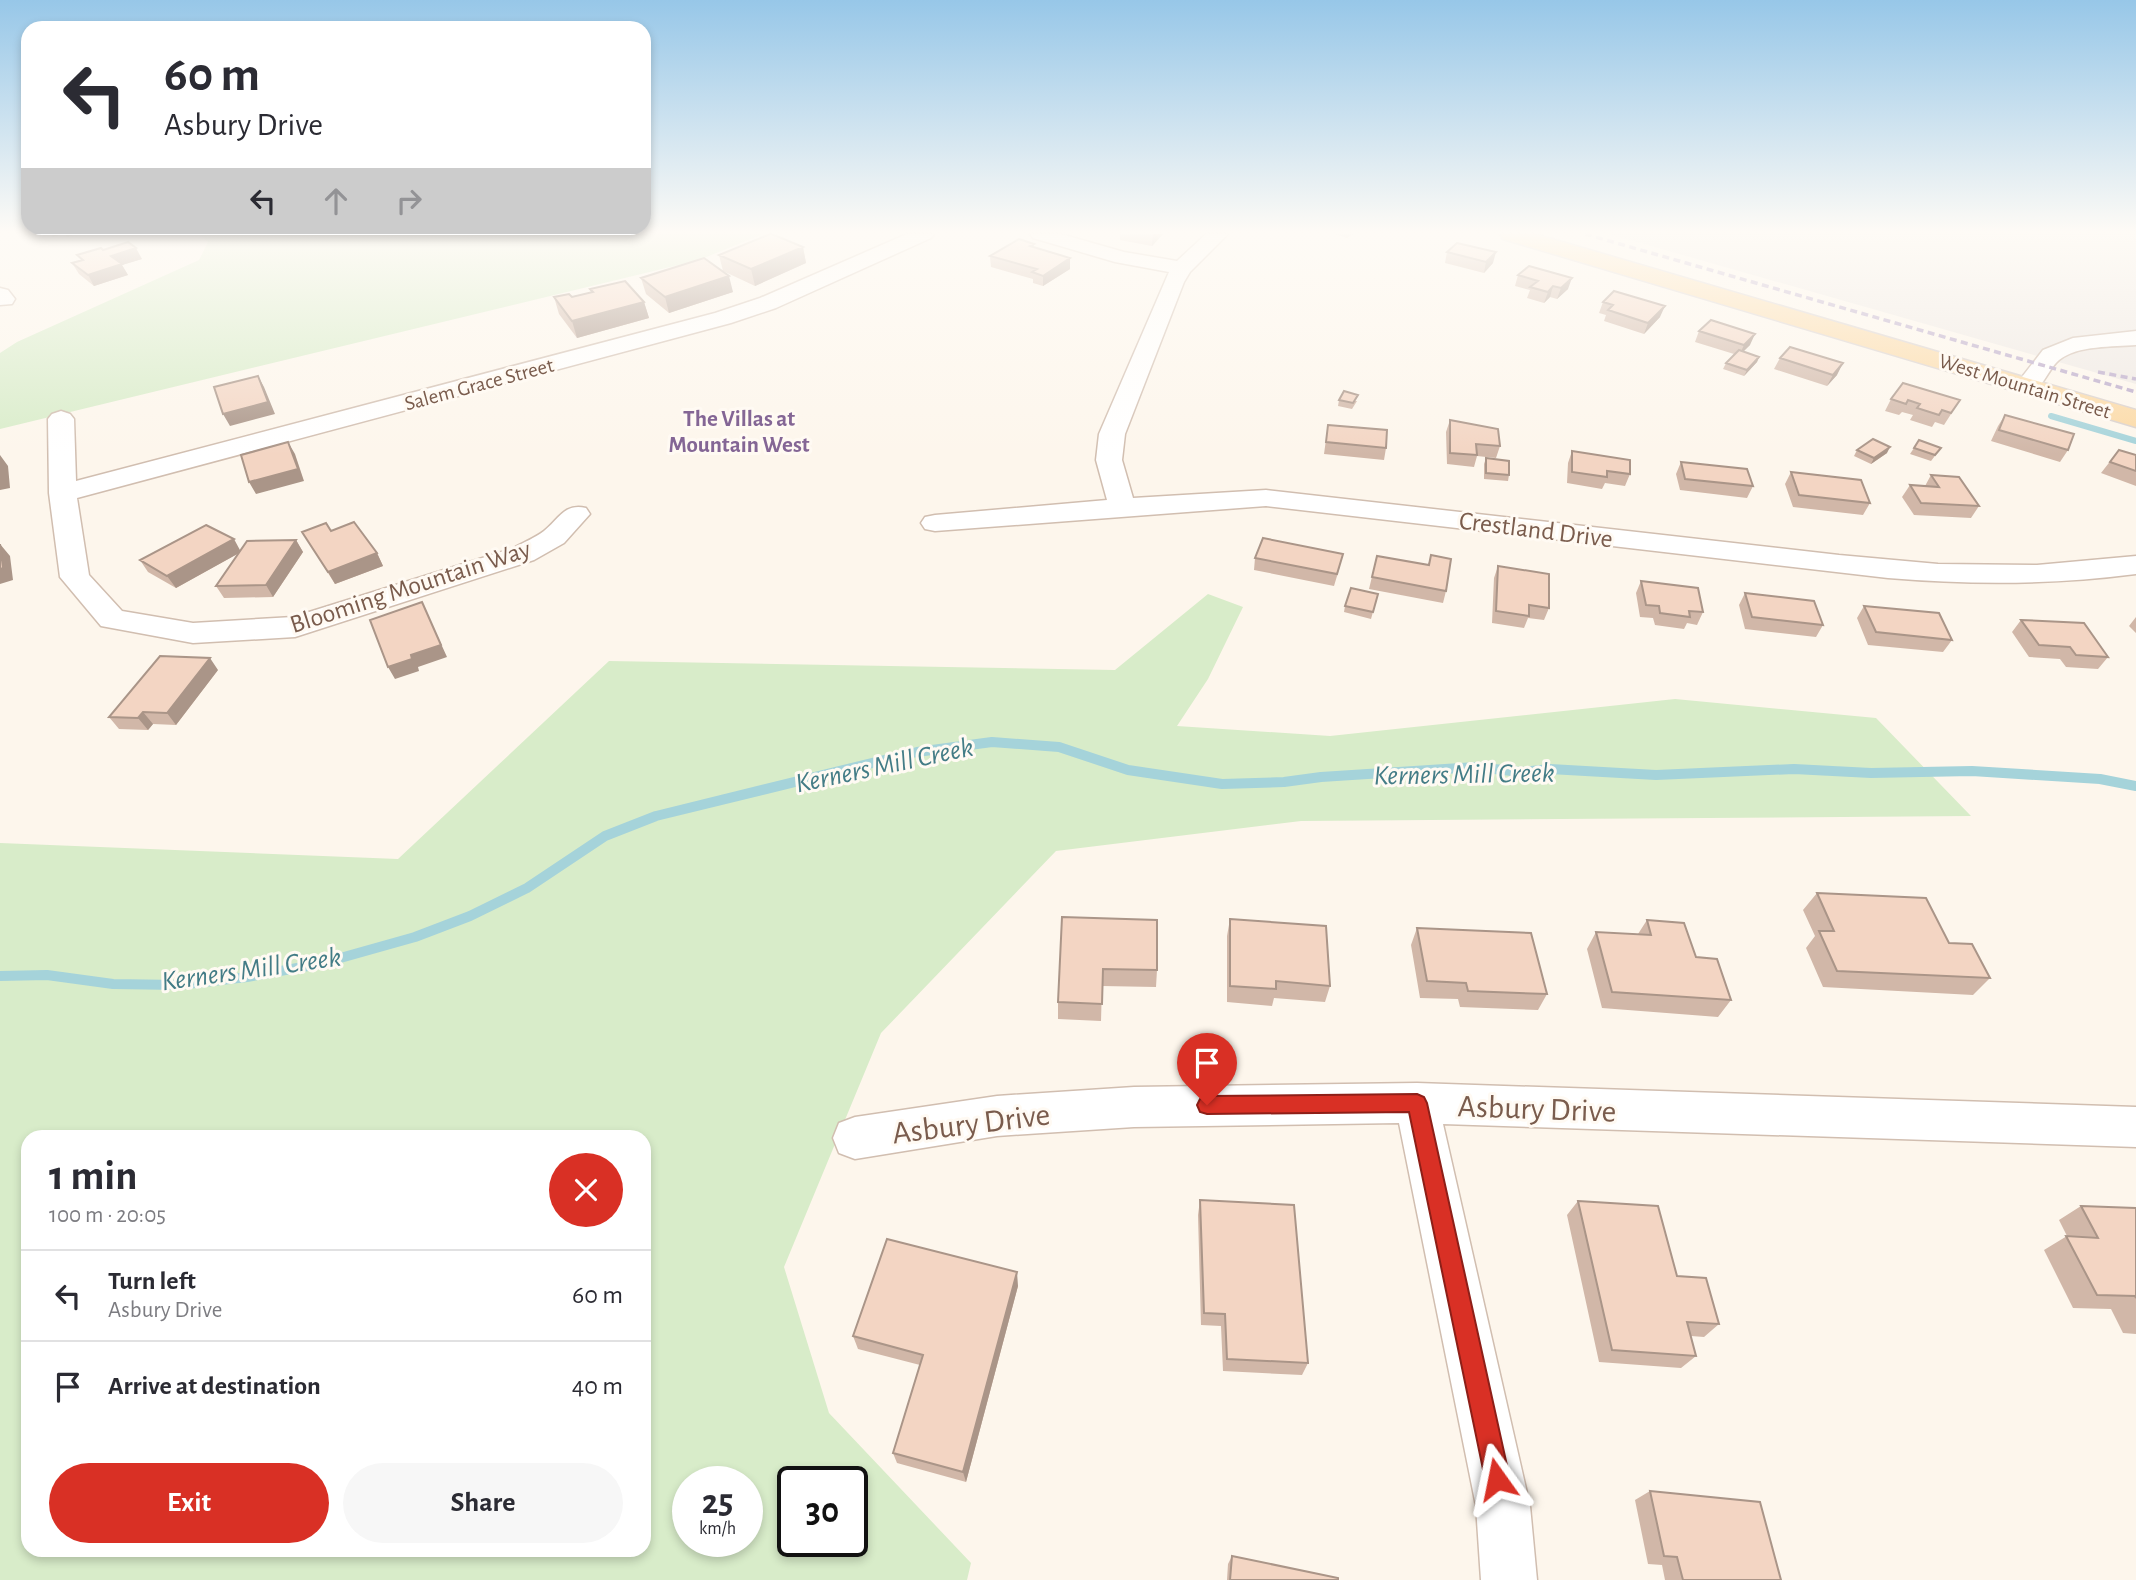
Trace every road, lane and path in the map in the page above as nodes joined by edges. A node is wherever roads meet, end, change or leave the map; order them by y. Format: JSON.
{"nodes":[{"id":1,"x":754,"y":308,"type":"edge"},
{"id":2,"x":1163,"y":308,"type":"edge"},
{"id":3,"x":1761,"y":308,"type":"edge"},
{"id":4,"x":2136,"y":338,"type":"edge"},
{"id":5,"x":2027,"y":386,"type":"junction"},
{"id":6,"x":61,"y":419,"type":"dead end"},
{"id":7,"x":2136,"y":419,"type":"edge"},
{"id":8,"x":63,"y":493,"type":"junction"},
{"id":9,"x":1122,"y":507,"type":"junction"},
{"id":10,"x":576,"y":514,"type":"dead end"},
{"id":11,"x":935,"y":523,"type":"dead end"},
{"id":12,"x":2136,"y":565,"type":"edge"},
{"id":13,"x":1417,"y":1103,"type":"junction"},
{"id":14,"x":2136,"y":1128,"type":"edge"},
{"id":15,"x":855,"y":1138,"type":"dead end"},
{"id":16,"x":1510,"y":1580,"type":"edge"}],
"edges":[{"from":1,"to":8,"type":"street","name":"Salem Grace Street"},
{"from":2,"to":9,"type":"street"},
{"from":3,"to":5,"type":"main road","name":"West Mountain Street"},
{"from":4,"to":5,"type":"street"},
{"from":5,"to":7,"type":"main road","name":"West Mountain Street"},
{"from":6,"to":8,"type":"street","name":"Blooming Mountain Way"},
{"from":8,"to":10,"type":"street","name":"Blooming Mountain Way"},
{"from":9,"to":11,"type":"street","name":"Crestland Drive"},
{"from":9,"to":12,"type":"street","name":"Crestland Drive"},
{"from":13,"to":14,"type":"street","name":"Asbury Drive"},
{"from":13,"to":15,"type":"street","name":"Asbury Drive"},
{"from":13,"to":16,"type":"street"}]}
